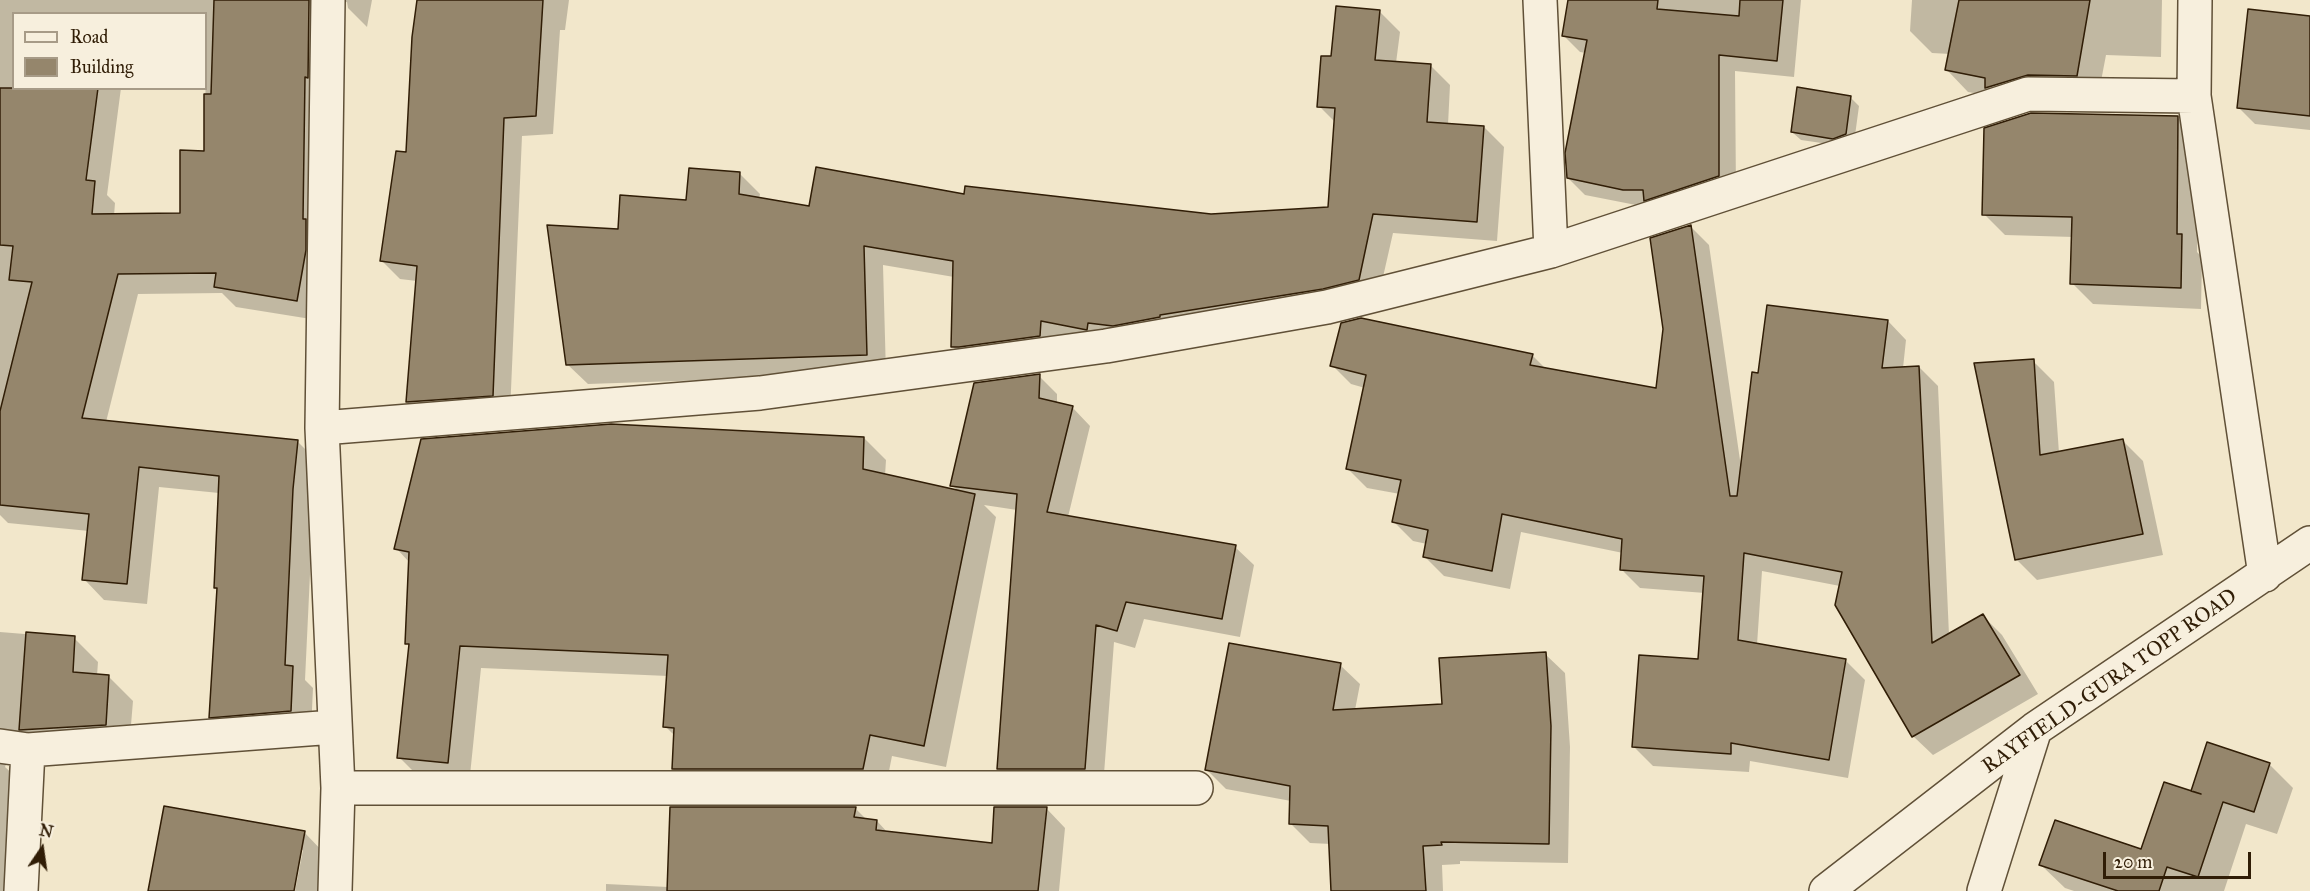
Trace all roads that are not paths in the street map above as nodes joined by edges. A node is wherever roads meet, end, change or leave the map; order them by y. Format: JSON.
{"nodes":[{"id":1,"x":328,"y":0,"type":"edge"},
{"id":2,"x":1540,"y":0,"type":"edge"},
{"id":3,"x":2195,"y":0,"type":"edge"},
{"id":4,"x":2194,"y":96,"type":"junction"},
{"id":5,"x":1551,"y":250,"type":"junction"},
{"id":6,"x":322,"y":428,"type":"junction"},
{"id":7,"x":2310,"y":543,"type":"edge"},
{"id":8,"x":2265,"y":575,"type":"junction"},
{"id":9,"x":334,"y":727,"type":"junction"},
{"id":10,"x":2035,"y":729,"type":"junction"},
{"id":11,"x":14,"y":748,"type":"edge"},
{"id":12,"x":338,"y":788,"type":"junction"},
{"id":13,"x":1196,"y":789,"type":"dead end"},
{"id":14,"x":21,"y":891,"type":"edge"},
{"id":15,"x":334,"y":891,"type":"edge"},
{"id":16,"x":1826,"y":891,"type":"edge"},
{"id":17,"x":1984,"y":891,"type":"edge"}],
"edges":[{"from":1,"to":6,"type":"street"},
{"from":2,"to":5,"type":"street"},
{"from":3,"to":4,"type":"street"},
{"from":4,"to":5,"type":"street"},
{"from":4,"to":8,"type":"street"},
{"from":5,"to":6,"type":"street"},
{"from":6,"to":9,"type":"street"},
{"from":7,"to":8,"type":"street","name":"RAYFIELD-GURA TOPP ROAD"},
{"from":8,"to":10,"type":"street","name":"RAYFIELD-GURA TOPP ROAD"},
{"from":9,"to":11,"type":"street"},
{"from":9,"to":12,"type":"street"},
{"from":10,"to":16,"type":"street","name":"RAYFIELD-GURA TOPP ROAD"},
{"from":10,"to":17,"type":"street"},
{"from":11,"to":14,"type":"street"},
{"from":12,"to":13,"type":"street"},
{"from":12,"to":15,"type":"street"}]}
